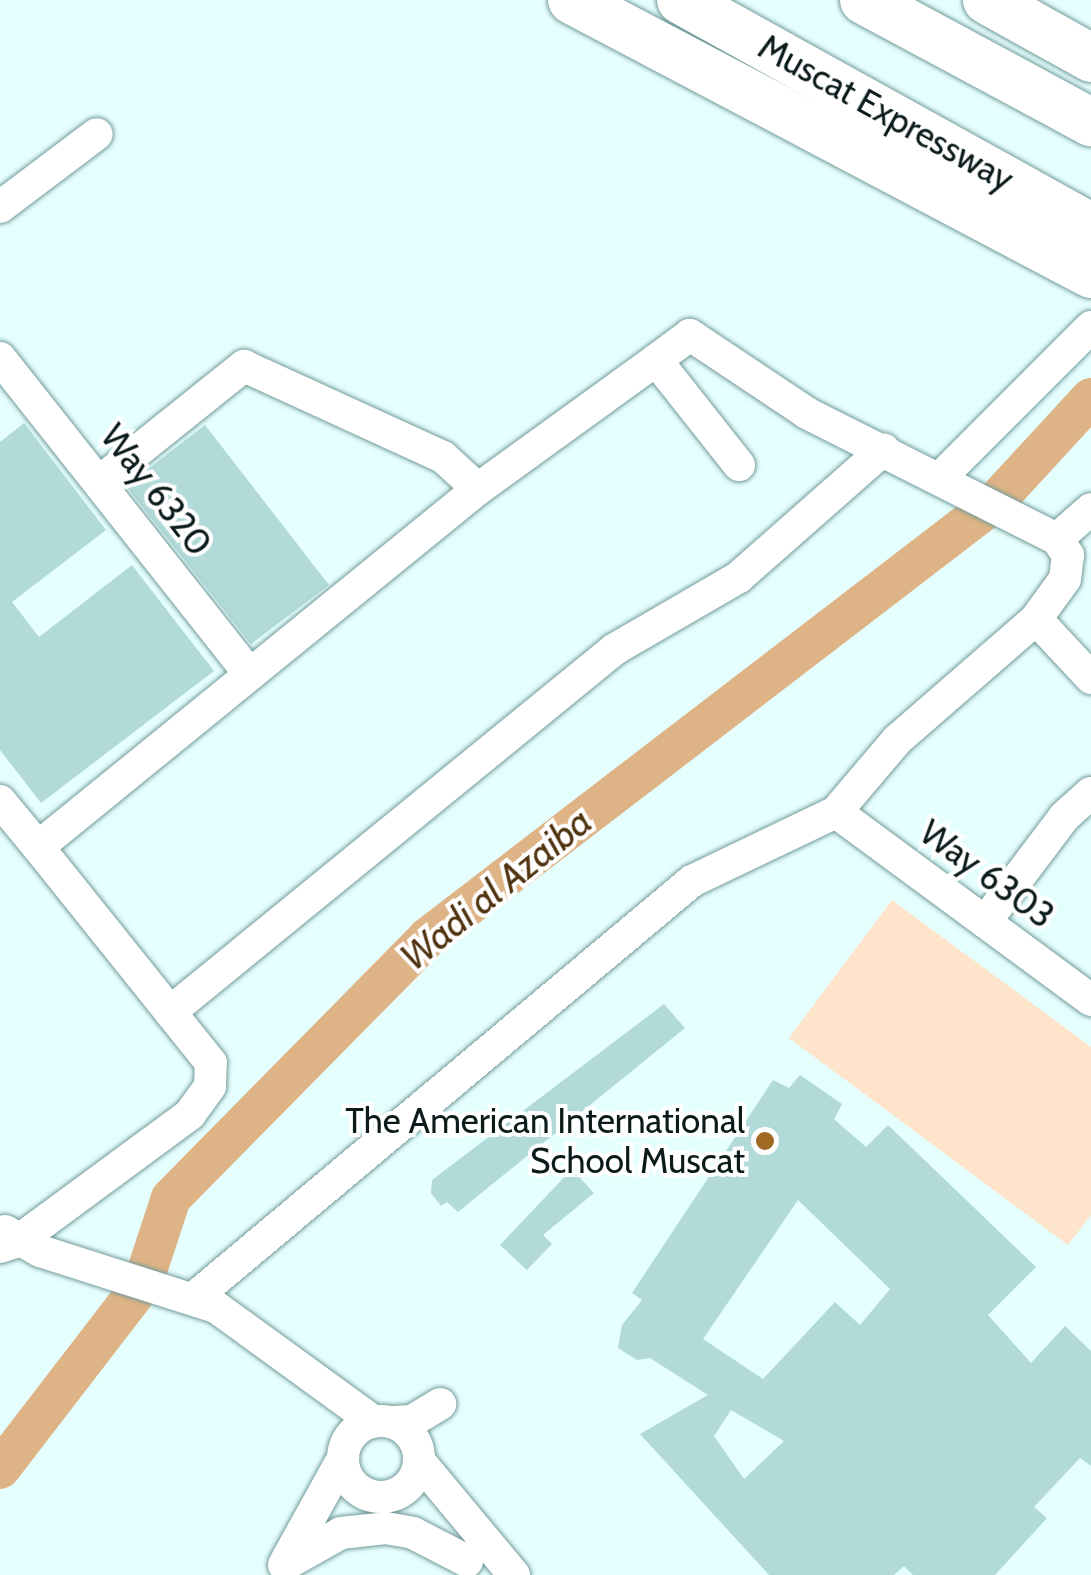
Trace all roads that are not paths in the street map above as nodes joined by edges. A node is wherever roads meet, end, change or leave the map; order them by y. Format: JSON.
{"nodes":[{"id":1,"x":572,"y":0,"type":"edge"},
{"id":2,"x":681,"y":0,"type":"edge"},
{"id":3,"x":864,"y":0,"type":"edge"},
{"id":4,"x":987,"y":0,"type":"edge"},
{"id":5,"x":1091,"y":58,"type":"edge"},
{"id":6,"x":1091,"y":122,"type":"edge"},
{"id":7,"x":97,"y":134,"type":"dead end"},
{"id":8,"x":0,"y":207,"type":"edge"},
{"id":9,"x":1048,"y":232,"type":"edge"},
{"id":10,"x":1091,"y":274,"type":"edge"},
{"id":11,"x":1091,"y":299,"type":"edge"},
{"id":12,"x":1091,"y":326,"type":"edge"},
{"id":13,"x":0,"y":358,"type":"edge"},
{"id":14,"x":656,"y":360,"type":"junction"},
{"id":15,"x":884,"y":450,"type":"junction"},
{"id":16,"x":739,"y":466,"type":"dead end"},
{"id":17,"x":941,"y":477,"type":"junction"},
{"id":18,"x":98,"y":482,"type":"junction"},
{"id":19,"x":478,"y":489,"type":"junction"},
{"id":20,"x":1091,"y":510,"type":"edge"},
{"id":21,"x":1057,"y":539,"type":"junction"},
{"id":22,"x":1036,"y":619,"type":"junction"},
{"id":23,"x":248,"y":672,"type":"junction"},
{"id":24,"x":1091,"y":678,"type":"edge"},
{"id":25,"x":1091,"y":794,"type":"edge"},
{"id":26,"x":0,"y":801,"type":"edge"},
{"id":27,"x":836,"y":812,"type":"junction"},
{"id":28,"x":38,"y":847,"type":"junction"},
{"id":29,"x":984,"y":922,"type":"junction"},
{"id":30,"x":1091,"y":1000,"type":"edge"},
{"id":31,"x":170,"y":1012,"type":"junction"},
{"id":32,"x":6,"y":1238,"type":"edge"},
{"id":33,"x":194,"y":1298,"type":"junction"},
{"id":34,"x":313,"y":1379,"type":"junction"},
{"id":35,"x":383,"y":1421,"type":"junction"},
{"id":36,"x":344,"y":1452,"type":"junction"},
{"id":37,"x":420,"y":1456,"type":"junction"},
{"id":38,"x":370,"y":1494,"type":"junction"},
{"id":39,"x":474,"y":1568,"type":"edge"},
{"id":40,"x":279,"y":1570,"type":"edge"},
{"id":41,"x":514,"y":1575,"type":"edge"}],
"edges":[{"from":1,"to":9,"type":"highway"},
{"from":2,"to":9,"type":"highway","name":"Muscat Expressway"},
{"from":3,"to":6,"type":"highway"},
{"from":4,"to":5,"type":"highway"},
{"from":7,"to":8,"type":"street"},
{"from":9,"to":10,"type":"highway"},
{"from":9,"to":11,"type":"highway"},
{"from":12,"to":17,"type":"street"},
{"from":13,"to":18,"type":"street","name":"Way 6320"},
{"from":14,"to":15,"type":"street"},
{"from":14,"to":16,"type":"street"},
{"from":14,"to":19,"type":"street"},
{"from":15,"to":17,"type":"street"},
{"from":15,"to":31,"type":"street"},
{"from":17,"to":21,"type":"street"},
{"from":18,"to":19,"type":"street"},
{"from":18,"to":23,"type":"street","name":"Way 6320"},
{"from":19,"to":23,"type":"street"},
{"from":20,"to":21,"type":"street"},
{"from":21,"to":22,"type":"street"},
{"from":22,"to":24,"type":"street"},
{"from":22,"to":27,"type":"street"},
{"from":23,"to":28,"type":"street"},
{"from":25,"to":29,"type":"street"},
{"from":26,"to":28,"type":"street"},
{"from":27,"to":29,"type":"street","name":"Way 6303"},
{"from":27,"to":33,"type":"street"},
{"from":28,"to":31,"type":"street"},
{"from":29,"to":30,"type":"street","name":"Way 6303"},
{"from":31,"to":32,"type":"street"},
{"from":32,"to":33,"type":"street"},
{"from":33,"to":34,"type":"street"},
{"from":34,"to":35,"type":"street"},
{"from":34,"to":36,"type":"street"},
{"from":35,"to":36,"type":"street"},
{"from":35,"to":37,"type":"street"},
{"from":36,"to":38,"type":"street"},
{"from":36,"to":40,"type":"street"},
{"from":37,"to":38,"type":"street"},
{"from":37,"to":41,"type":"street"},
{"from":38,"to":39,"type":"street"},
{"from":38,"to":40,"type":"street"},
{"from":39,"to":40,"type":"street"}]}
